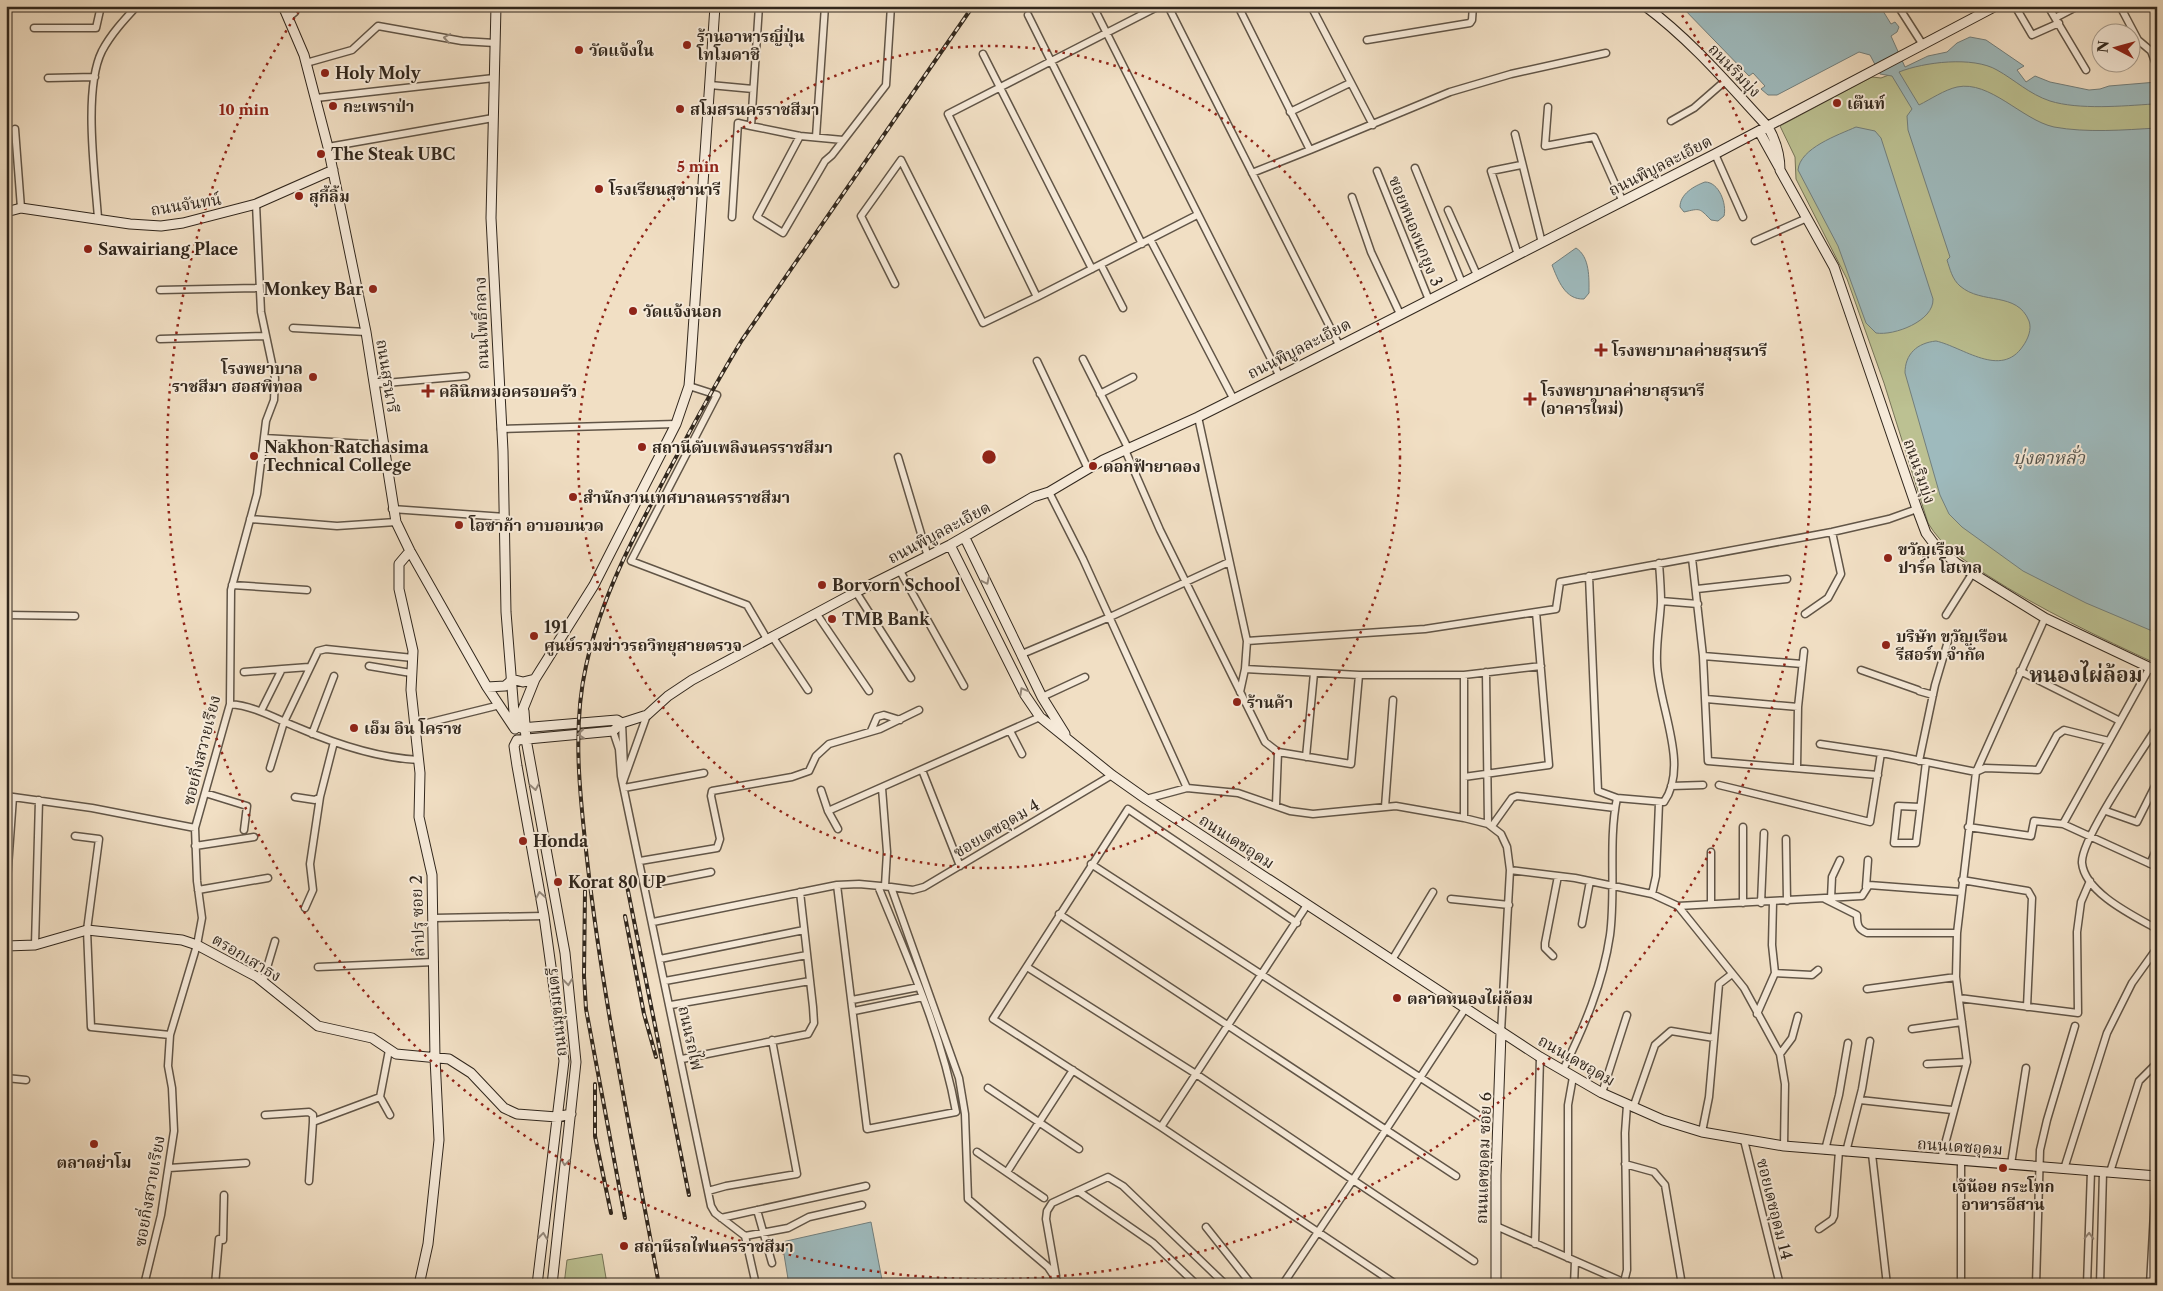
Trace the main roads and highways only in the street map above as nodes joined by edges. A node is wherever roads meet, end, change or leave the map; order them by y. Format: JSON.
{"nodes":[{"id":1,"x":283,"y":6,"type":"edge"},
{"id":2,"x":496,"y":6,"type":"edge"},
{"id":3,"x":715,"y":6,"type":"edge"},
{"id":4,"x":1645,"y":6,"type":"edge"},
{"id":5,"x":1996,"y":6,"type":"edge"},
{"id":6,"x":1768,"y":127,"type":"junction"},
{"id":7,"x":1759,"y":131,"type":"junction"},
{"id":8,"x":333,"y":170,"type":"junction"},
{"id":9,"x":1780,"y":170,"type":"junction"},
{"id":10,"x":6,"y":212,"type":"edge"},
{"id":11,"x":965,"y":538,"type":"junction"},
{"id":12,"x":950,"y":545,"type":"junction"},
{"id":13,"x":410,"y":551,"type":"junction"},
{"id":14,"x":1022,"y":654,"type":"junction"},
{"id":15,"x":1007,"y":661,"type":"junction"},
{"id":16,"x":2154,"y":669,"type":"edge"},
{"id":17,"x":511,"y":680,"type":"junction"},
{"id":18,"x":535,"y":680,"type":"junction"},
{"id":19,"x":488,"y":687,"type":"junction"},
{"id":20,"x":622,"y":723,"type":"junction"},
{"id":21,"x":520,"y":728,"type":"junction"},
{"id":22,"x":1068,"y":738,"type":"junction"},
{"id":23,"x":522,"y":740,"type":"junction"},
{"id":24,"x":6,"y":946,"type":"edge"},
{"id":25,"x":565,"y":954,"type":"junction"},
{"id":26,"x":549,"y":955,"type":"junction"},
{"id":27,"x":1501,"y":1032,"type":"junction"},
{"id":28,"x":434,"y":1058,"type":"junction"},
{"id":29,"x":571,"y":1114,"type":"junction"},
{"id":30,"x":557,"y":1117,"type":"junction"},
{"id":31,"x":2156,"y":1176,"type":"edge"},
{"id":32,"x":419,"y":1285,"type":"edge"},
{"id":33,"x":537,"y":1285,"type":"edge"},
{"id":34,"x":552,"y":1285,"type":"edge"},
{"id":35,"x":1496,"y":1285,"type":"edge"}],
"edges":[{"from":1,"to":8,"type":"main road","name":"ถนนสุรนารี"},
{"from":2,"to":17,"type":"main road","name":"ถนนโพธิ์กลาง"},
{"from":3,"to":18,"type":"main road"},
{"from":4,"to":6,"type":"main road","name":"ถนนริมบุ่ง"},
{"from":5,"to":6,"type":"main road","name":"ถนนพิบูลละเอียด"},
{"from":6,"to":7,"type":"main road","name":"ถนนพิบูลละเอียด"},
{"from":6,"to":9,"type":"main road","name":"ถนนริมบุ่ง"},
{"from":7,"to":9,"type":"main road","name":"ถนนริมบุ่ง"},
{"from":7,"to":11,"type":"main road","name":"ถนนพิบูลละเอียด"},
{"from":8,"to":10,"type":"main road","name":"ถนนจันทน์"},
{"from":8,"to":13,"type":"main road","name":"ถนนสุรนารี"},
{"from":9,"to":16,"type":"main road","name":"ถนนริมบุ่ง"},
{"from":11,"to":12,"type":"main road","name":"ถนนพิบูลละเอียด"},
{"from":11,"to":14,"type":"main road","name":"ถนนเดชอุดม","one_way":true},
{"from":12,"to":15,"type":"main road","name":"ถนนเดชอุดม"},
{"from":12,"to":20,"type":"main road","name":"ถนนพิบูลละเอียด"},
{"from":13,"to":19,"type":"main road","name":"ถนนสุรนารี"},
{"from":13,"to":28,"type":"main road","name":"ลำปรุ ซอย 2"},
{"from":14,"to":15,"type":"main road"},
{"from":14,"to":22,"type":"main road","name":"ถนนเดชอุดม"},
{"from":22,"to":15,"type":"main road","name":"ถนนเดชอุดม","one_way":true},
{"from":17,"to":18,"type":"main road"},
{"from":17,"to":19,"type":"main road"},
{"from":17,"to":21,"type":"main road","name":"ถนนโพธิ์กลาง"},
{"from":18,"to":21,"type":"main road"},
{"from":19,"to":21,"type":"main road","name":"ถนนสุรนารี"},
{"from":20,"to":21,"type":"main road","name":"ถนนพิบูลละเอียด"},
{"from":20,"to":23,"type":"main road","name":"ถนนพิบูลละเอียด","one_way":true},
{"from":21,"to":23,"type":"main road","name":"ถนนโพธิ์กลาง"},
{"from":22,"to":27,"type":"main road","name":"ถนนเดชอุดม"},
{"from":23,"to":25,"type":"main road","name":"ถนนมุขมนตรี","one_way":true},
{"from":26,"to":23,"type":"main road","name":"ถนนมุขมนตรี","one_way":true},
{"from":24,"to":28,"type":"main road","name":"ตรอกเสาธง"},
{"from":25,"to":26,"type":"main road"},
{"from":25,"to":29,"type":"main road","name":"ถนนมุขมนตรี","one_way":true},
{"from":26,"to":30,"type":"main road","name":"ถนนมุขมนตรี"},
{"from":27,"to":31,"type":"main road","name":"ถนนเดชอุดม"},
{"from":27,"to":35,"type":"main road","name":"ถนนเดชอุดม ซอย 6"},
{"from":28,"to":30,"type":"main road","name":"ตรอกเสาธง"},
{"from":28,"to":32,"type":"main road","name":"ลำปรุ ซอย 2"},
{"from":29,"to":30,"type":"main road","name":"ตรอกเสาธง"},
{"from":29,"to":34,"type":"main road","name":"ถนนมุขมนตรี","one_way":true},
{"from":33,"to":30,"type":"main road","name":"ถนนมุขมนตรี","one_way":true}]}
